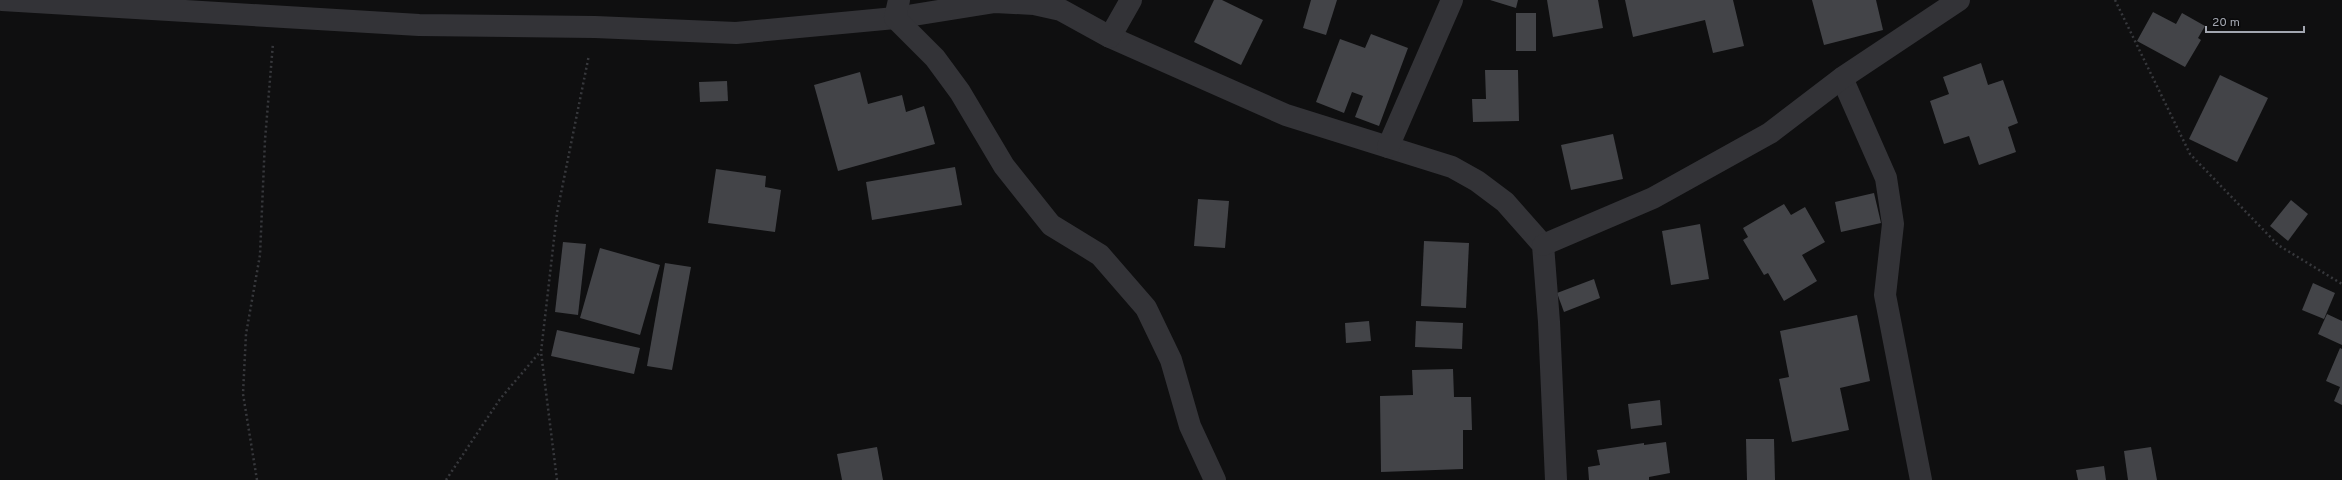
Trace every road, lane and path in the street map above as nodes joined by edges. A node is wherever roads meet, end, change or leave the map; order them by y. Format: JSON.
{"nodes":[{"id":1,"x":2,"y":0,"type":"edge"},
{"id":2,"x":1131,"y":0,"type":"edge"},
{"id":3,"x":1452,"y":0,"type":"edge"},
{"id":4,"x":1959,"y":0,"type":"edge"},
{"id":5,"x":2115,"y":0,"type":"edge"},
{"id":6,"x":897,"y":9,"type":"edge"},
{"id":7,"x":275,"y":16,"type":"junction"},
{"id":8,"x":595,"y":27,"type":"junction"},
{"id":9,"x":1110,"y":37,"type":"junction"},
{"id":10,"x":1842,"y":78,"type":"junction"},
{"id":11,"x":1388,"y":147,"type":"junction"},
{"id":12,"x":1543,"y":245,"type":"junction"},
{"id":13,"x":2342,"y":284,"type":"edge"},
{"id":14,"x":541,"y":352,"type":"junction"},
{"id":15,"x":257,"y":480,"type":"edge"},
{"id":16,"x":446,"y":480,"type":"edge"},
{"id":17,"x":557,"y":480,"type":"edge"},
{"id":18,"x":1215,"y":480,"type":"edge"},
{"id":19,"x":1556,"y":480,"type":"edge"},
{"id":20,"x":1921,"y":480,"type":"edge"}],
"edges":[{"from":1,"to":7,"type":"street"},
{"from":2,"to":9,"type":"street"},
{"from":3,"to":11,"type":"street"},
{"from":4,"to":10,"type":"street"},
{"from":5,"to":13,"type":"path"},
{"from":6,"to":8,"type":"street"},
{"from":6,"to":9,"type":"street"},
{"from":6,"to":18,"type":"street"},
{"from":7,"to":8,"type":"street"},
{"from":7,"to":15,"type":"path"},
{"from":8,"to":14,"type":"path"},
{"from":9,"to":11,"type":"street"},
{"from":10,"to":12,"type":"street"},
{"from":10,"to":20,"type":"street"},
{"from":11,"to":12,"type":"street"},
{"from":12,"to":19,"type":"street"},
{"from":14,"to":16,"type":"path"},
{"from":14,"to":17,"type":"path"}]}
